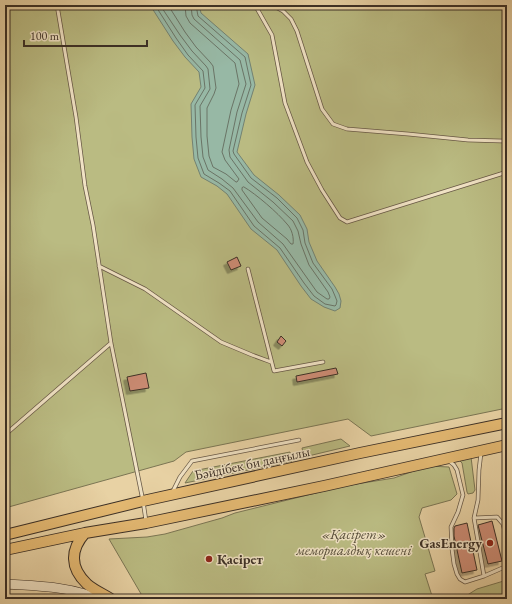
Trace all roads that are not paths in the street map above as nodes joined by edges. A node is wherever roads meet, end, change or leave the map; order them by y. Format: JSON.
{"nodes":[{"id":1,"x":57,"y":5,"type":"edge"},
{"id":2,"x":255,"y":5,"type":"edge"},
{"id":3,"x":272,"y":5,"type":"edge"},
{"id":4,"x":507,"y":140,"type":"edge"},
{"id":5,"x":507,"y":172,"type":"edge"},
{"id":6,"x":99,"y":266,"type":"junction"},
{"id":7,"x":248,"y":269,"type":"dead end"},
{"id":8,"x":111,"y":343,"type":"junction"},
{"id":9,"x":272,"y":362,"type":"junction"},
{"id":10,"x":324,"y":362,"type":"dead end"},
{"id":11,"x":507,"y":423,"type":"edge"},
{"id":12,"x":5,"y":433,"type":"edge"},
{"id":13,"x":299,"y":440,"type":"dead end"},
{"id":14,"x":507,"y":445,"type":"edge"},
{"id":15,"x":481,"y":450,"type":"junction"},
{"id":16,"x":445,"y":458,"type":"junction"},
{"id":17,"x":171,"y":495,"type":"junction"},
{"id":18,"x":143,"y":501,"type":"junction"},
{"id":19,"x":474,"y":518,"type":"junction"},
{"id":20,"x":146,"y":523,"type":"junction"},
{"id":21,"x":85,"y":533,"type":"junction"},
{"id":22,"x":5,"y":535,"type":"edge"},
{"id":23,"x":507,"y":540,"type":"edge"},
{"id":24,"x":5,"y":550,"type":"edge"},
{"id":25,"x":507,"y":566,"type":"edge"},
{"id":26,"x":484,"y":576,"type":"junction"},
{"id":27,"x":5,"y":584,"type":"edge"},
{"id":28,"x":97,"y":599,"type":"edge"},
{"id":29,"x":111,"y":599,"type":"edge"}],
"edges":[{"from":1,"to":6,"type":"lane"},
{"from":2,"to":5,"type":"lane"},
{"from":3,"to":4,"type":"lane"},
{"from":6,"to":8,"type":"lane"},
{"from":6,"to":9,"type":"lane"},
{"from":7,"to":9,"type":"lane"},
{"from":8,"to":12,"type":"lane"},
{"from":8,"to":18,"type":"lane"},
{"from":9,"to":10,"type":"lane"},
{"from":11,"to":17,"type":"main road","name":"Бәйдібек би даңғылы"},
{"from":13,"to":17,"type":"lane"},
{"from":14,"to":15,"type":"main road"},
{"from":15,"to":16,"type":"main road"},
{"from":15,"to":19,"type":"lane"},
{"from":16,"to":20,"type":"main road"},
{"from":16,"to":26,"type":"lane"},
{"from":17,"to":18,"type":"main road","name":"Бәйдібек би даңғылы"},
{"from":18,"to":20,"type":"lane"},
{"from":18,"to":22,"type":"main road","name":"Бәйдібек би даңғылы"},
{"from":19,"to":23,"type":"lane"},
{"from":19,"to":26,"type":"lane"},
{"from":20,"to":21,"type":"main road"},
{"from":21,"to":24,"type":"main road"},
{"from":21,"to":29,"type":"main road"},
{"from":25,"to":26,"type":"lane"},
{"from":27,"to":28,"type":"main road"}]}
